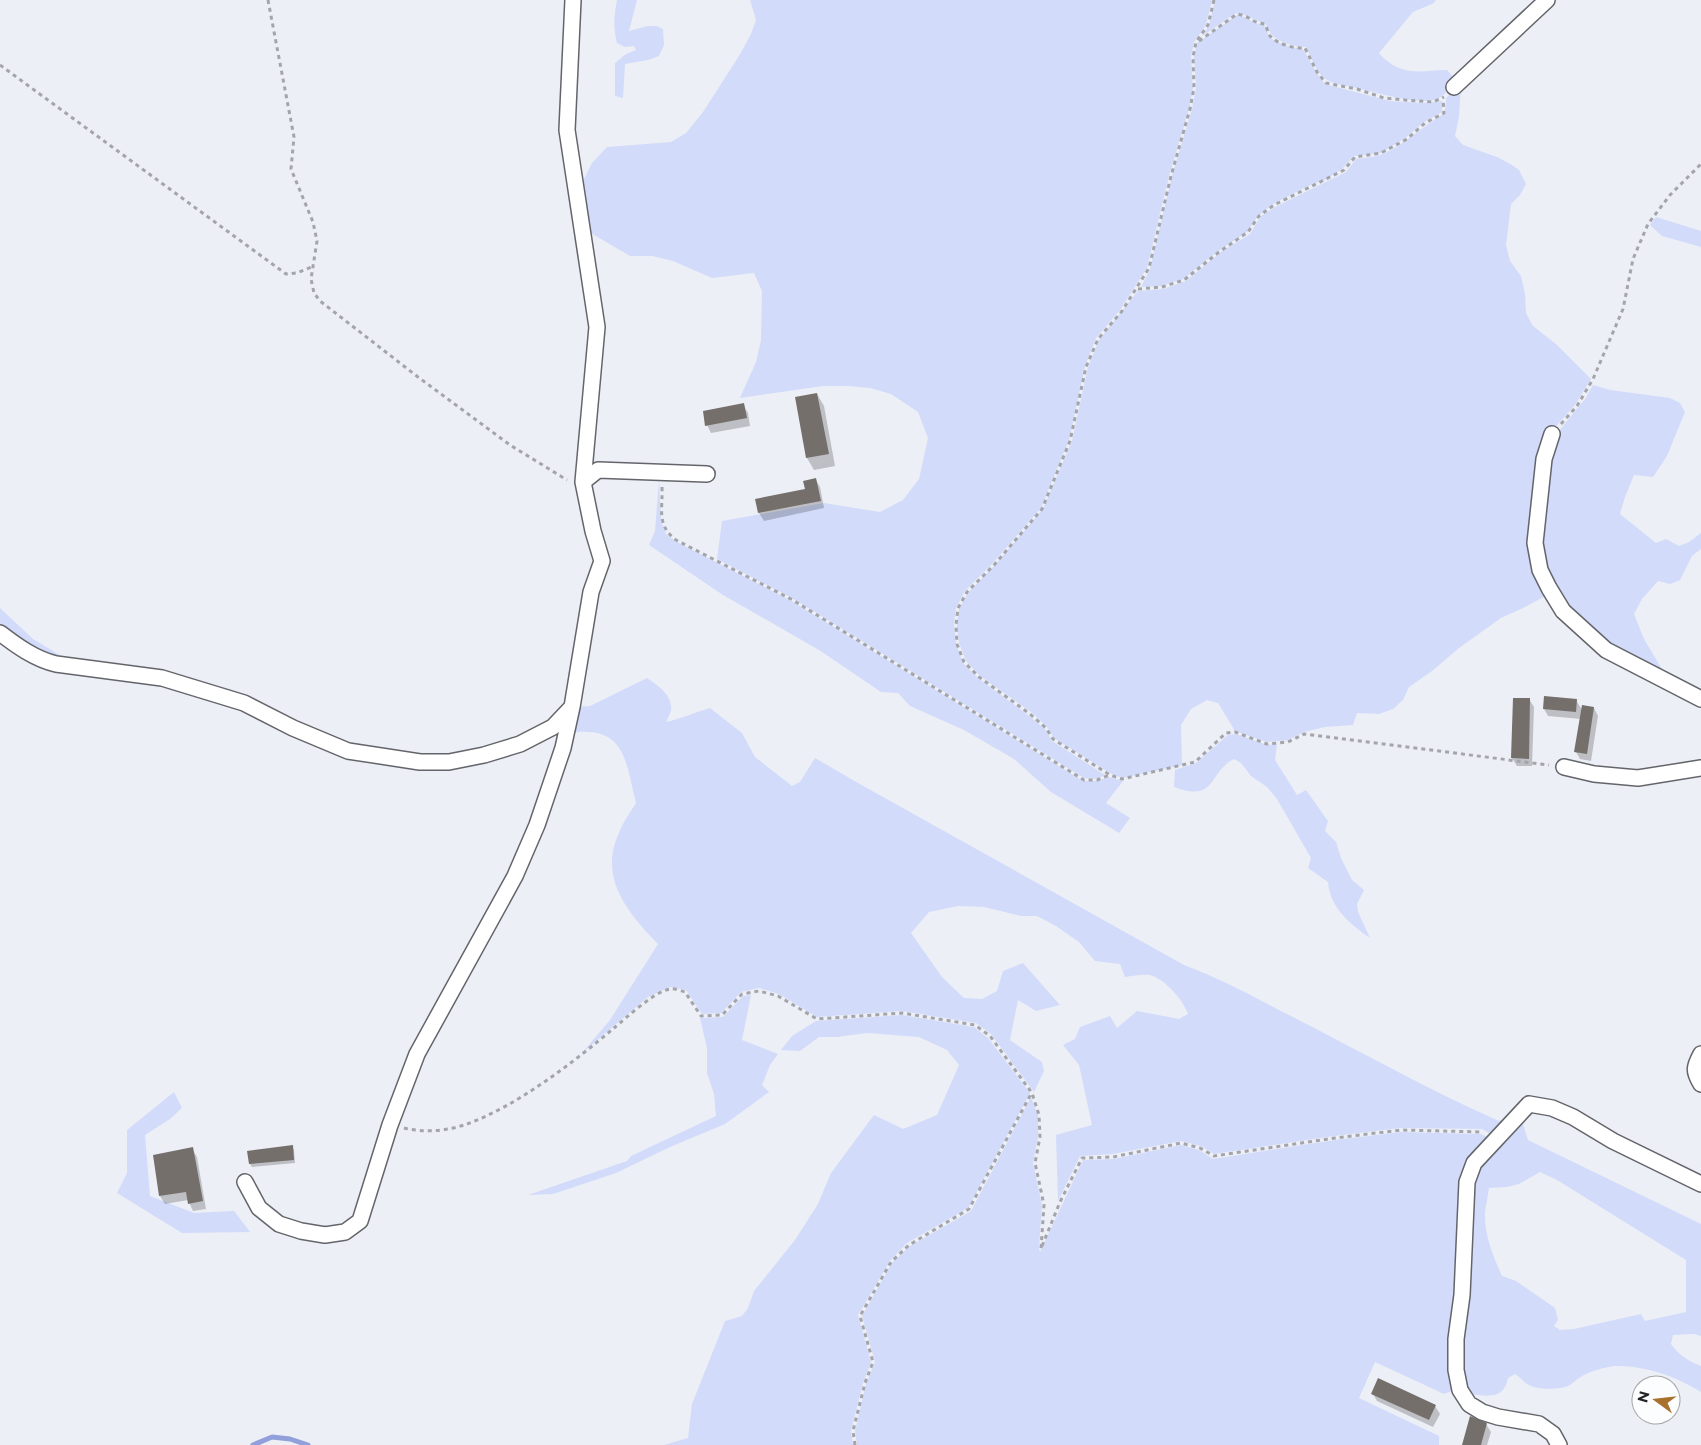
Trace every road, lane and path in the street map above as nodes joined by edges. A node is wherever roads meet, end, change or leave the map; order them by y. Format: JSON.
{"nodes":[{"id":1,"x":268,"y":0,"type":"edge"},
{"id":2,"x":573,"y":0,"type":"edge"},
{"id":3,"x":1214,"y":0,"type":"edge"},
{"id":4,"x":1547,"y":0,"type":"edge"},
{"id":5,"x":1196,"y":42,"type":"junction"},
{"id":6,"x":0,"y":65,"type":"edge"},
{"id":7,"x":1448,"y":93,"type":"junction"},
{"id":8,"x":1701,"y":164,"type":"edge"},
{"id":9,"x":314,"y":266,"type":"junction"},
{"id":10,"x":1137,"y":289,"type":"junction"},
{"id":11,"x":1552,"y":434,"type":"joint"},
{"id":12,"x":661,"y":472,"type":"junction"},
{"id":13,"x":707,"y":474,"type":"dead end"},
{"id":14,"x":583,"y":482,"type":"junction"},
{"id":15,"x":0,"y":632,"type":"edge"},
{"id":16,"x":1701,"y":699,"type":"edge"},
{"id":17,"x":572,"y":707,"type":"junction"},
{"id":18,"x":1564,"y":767,"type":"joint"},
{"id":19,"x":1701,"y":768,"type":"edge"},
{"id":20,"x":1110,"y":775,"type":"junction"},
{"id":21,"x":1701,"y":1054,"type":"edge"},
{"id":22,"x":1701,"y":1084,"type":"edge"},
{"id":23,"x":1032,"y":1093,"type":"junction"},
{"id":24,"x":390,"y":1125,"type":"junction"},
{"id":25,"x":1497,"y":1140,"type":"junction"},
{"id":26,"x":246,"y":1182,"type":"dead end"},
{"id":27,"x":1701,"y":1184,"type":"edge"},
{"id":28,"x":855,"y":1445,"type":"edge"},
{"id":29,"x":1559,"y":1445,"type":"edge"}],
"edges":[{"from":1,"to":9,"type":"path"},
{"from":2,"to":14,"type":"street"},
{"from":3,"to":5,"type":"path"},
{"from":4,"to":7,"type":"street"},
{"from":5,"to":7,"type":"path"},
{"from":5,"to":10,"type":"path"},
{"from":6,"to":9,"type":"path"},
{"from":7,"to":10,"type":"path"},
{"from":8,"to":11,"type":"path"},
{"from":9,"to":14,"type":"path"},
{"from":10,"to":20,"type":"path"},
{"from":11,"to":16,"type":"street"},
{"from":12,"to":13,"type":"street"},
{"from":12,"to":14,"type":"street"},
{"from":12,"to":20,"type":"path"},
{"from":14,"to":17,"type":"street"},
{"from":15,"to":17,"type":"street"},
{"from":17,"to":24,"type":"street"},
{"from":18,"to":19,"type":"street"},
{"from":18,"to":20,"type":"path"},
{"from":21,"to":22,"type":"street"},
{"from":23,"to":24,"type":"path"},
{"from":23,"to":25,"type":"path"},
{"from":23,"to":28,"type":"path"},
{"from":24,"to":26,"type":"street"},
{"from":25,"to":27,"type":"street"},
{"from":25,"to":29,"type":"street"}]}
